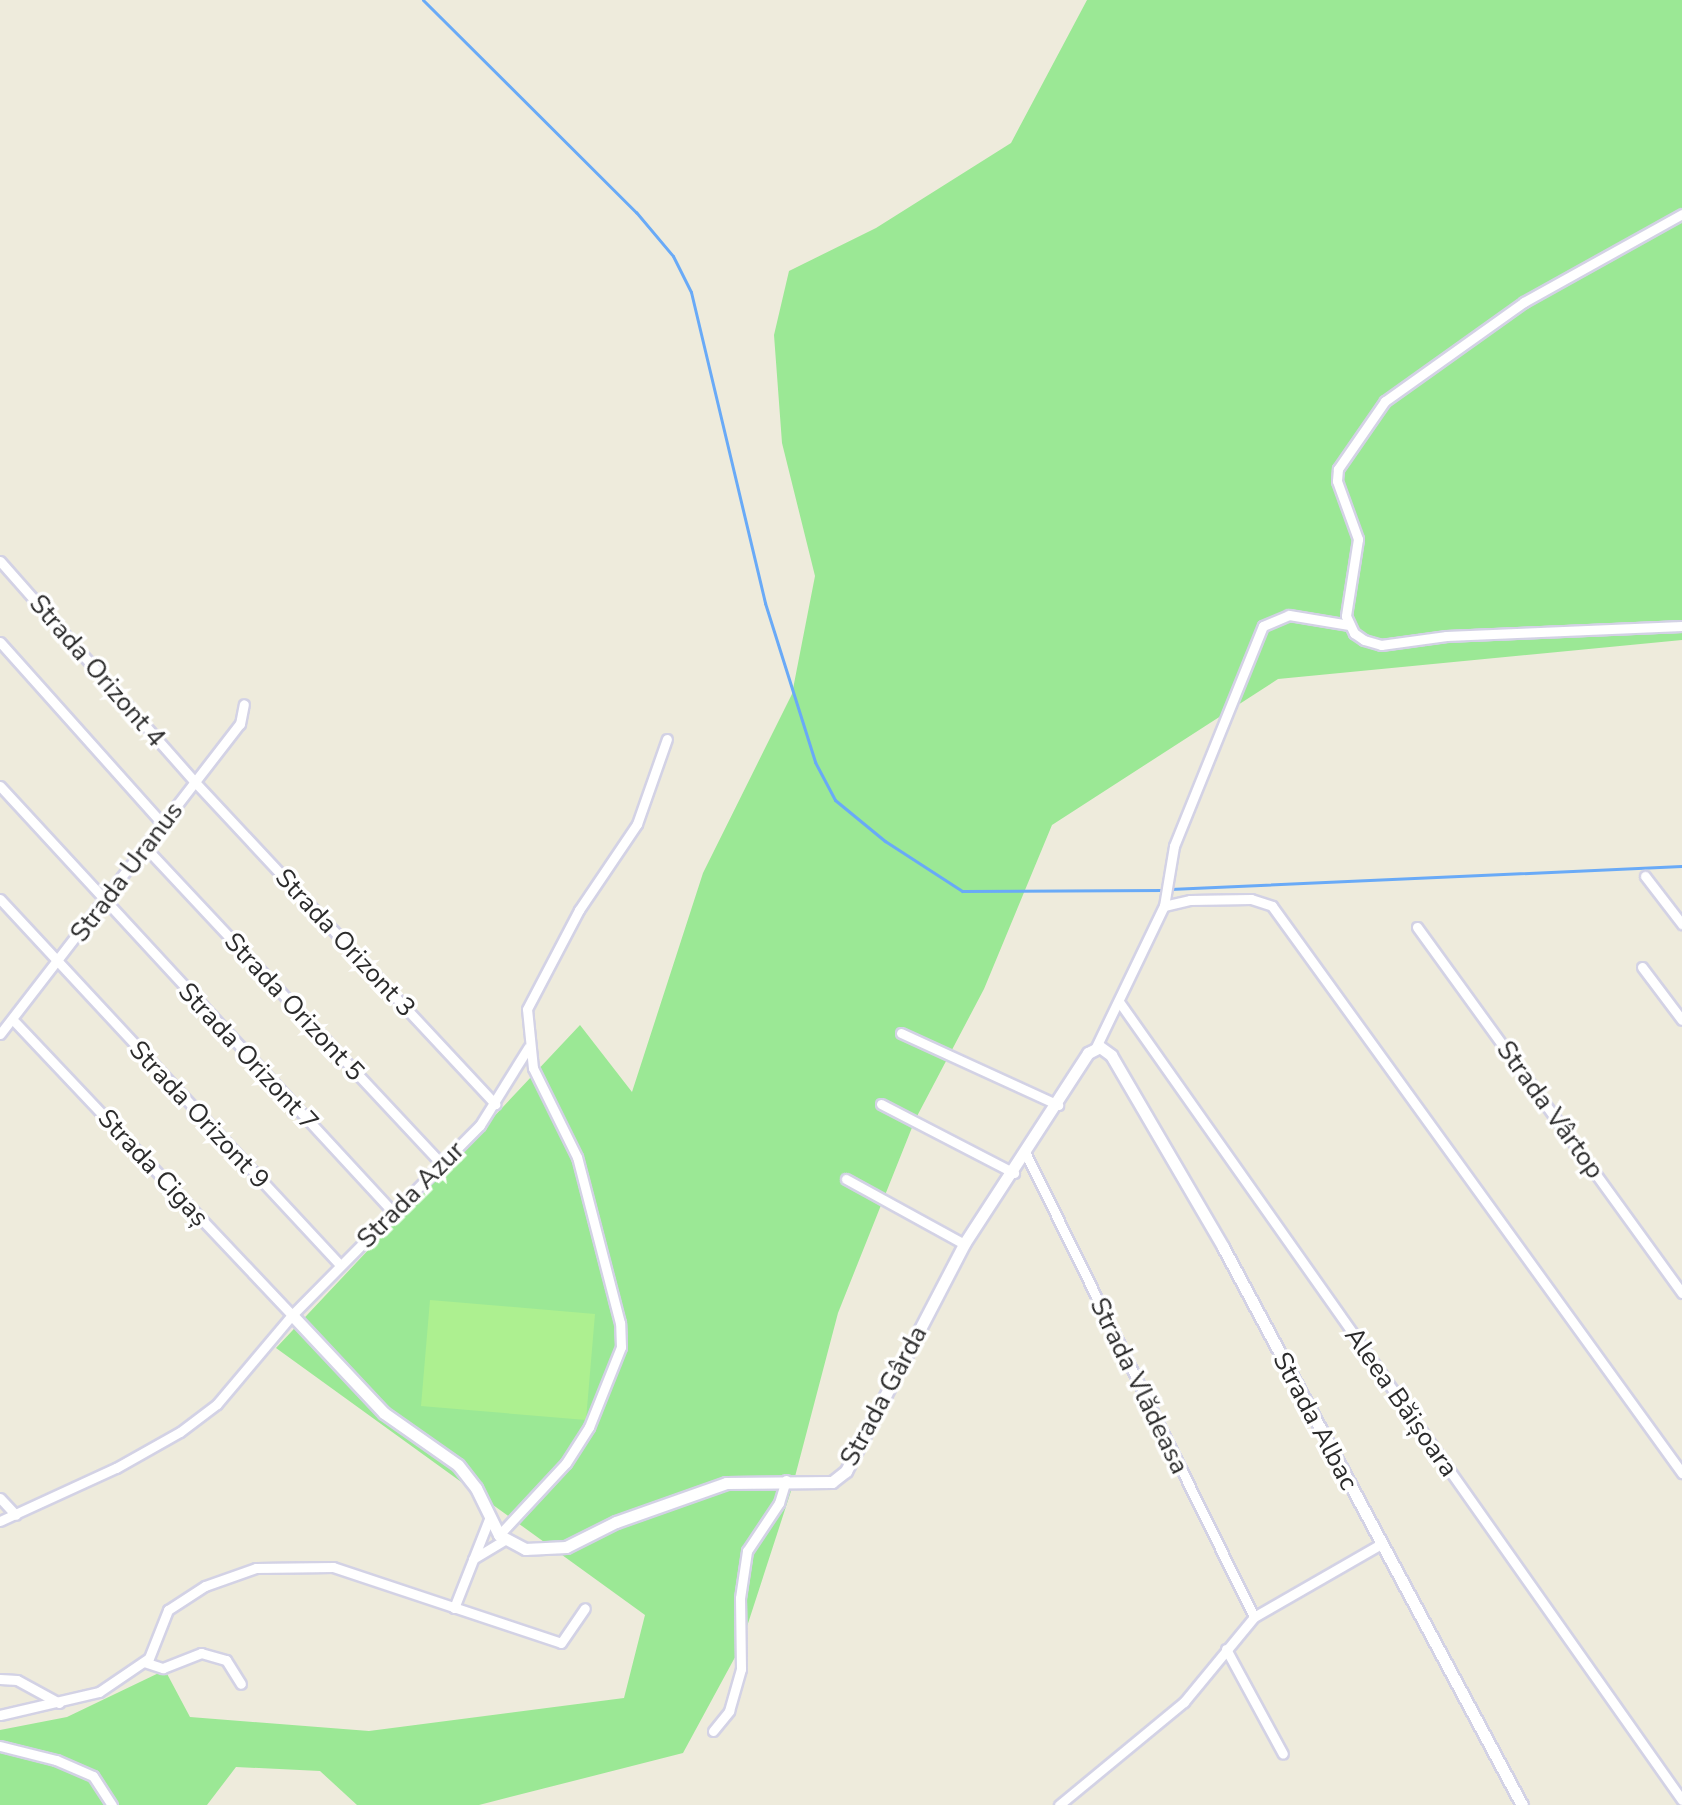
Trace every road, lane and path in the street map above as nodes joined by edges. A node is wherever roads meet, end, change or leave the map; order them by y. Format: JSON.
{"nodes":[{"id":1,"x":1680,"y":215,"type":"edge"},
{"id":2,"x":0,"y":561,"type":"edge"},
{"id":3,"x":1349,"y":625,"type":"junction"},
{"id":4,"x":1682,"y":626,"type":"edge"},
{"id":5,"x":0,"y":642,"type":"edge"},
{"id":6,"x":244,"y":704,"type":"dead end"},
{"id":7,"x":667,"y":739,"type":"dead end"},
{"id":8,"x":194,"y":781,"type":"junction"},
{"id":9,"x":0,"y":786,"type":"edge"},
{"id":10,"x":163,"y":824,"type":"junction"},
{"id":11,"x":145,"y":847,"type":"junction"},
{"id":12,"x":1645,"y":876,"type":"dead end"},
{"id":13,"x":0,"y":899,"type":"edge"},
{"id":14,"x":1164,"y":902,"type":"junction"},
{"id":15,"x":104,"y":903,"type":"junction"},
{"id":16,"x":1682,"y":924,"type":"edge"},
{"id":17,"x":1417,"y":927,"type":"dead end"},
{"id":18,"x":58,"y":964,"type":"junction"},
{"id":19,"x":1642,"y":967,"type":"dead end"},
{"id":20,"x":1120,"y":1003,"type":"junction"},
{"id":21,"x":1682,"y":1020,"type":"edge"},
{"id":22,"x":15,"y":1022,"type":"junction"},
{"id":23,"x":901,"y":1033,"type":"dead end"},
{"id":24,"x":0,"y":1034,"type":"edge"},
{"id":25,"x":1096,"y":1047,"type":"junction"},
{"id":26,"x":528,"y":1048,"type":"junction"},
{"id":27,"x":495,"y":1104,"type":"junction"},
{"id":28,"x":881,"y":1104,"type":"dead end"},
{"id":29,"x":1058,"y":1105,"type":"junction"},
{"id":30,"x":1026,"y":1154,"type":"junction"},
{"id":31,"x":443,"y":1166,"type":"junction"},
{"id":32,"x":1014,"y":1173,"type":"junction"},
{"id":33,"x":846,"y":1179,"type":"dead end"},
{"id":34,"x":393,"y":1212,"type":"junction"},
{"id":35,"x":964,"y":1244,"type":"junction"},
{"id":36,"x":340,"y":1265,"type":"junction"},
{"id":37,"x":1682,"y":1293,"type":"edge"},
{"id":38,"x":292,"y":1315,"type":"junction"},
{"id":39,"x":1678,"y":1458,"type":"edge"},
{"id":40,"x":1682,"y":1473,"type":"edge"},
{"id":41,"x":786,"y":1480,"type":"junction"},
{"id":42,"x":0,"y":1498,"type":"edge"},
{"id":43,"x":16,"y":1515,"type":"junction"},
{"id":44,"x":489,"y":1519,"type":"junction"},
{"id":45,"x":0,"y":1521,"type":"edge"},
{"id":46,"x":502,"y":1537,"type":"junction"},
{"id":47,"x":1381,"y":1544,"type":"junction"},
{"id":48,"x":473,"y":1559,"type":"junction"},
{"id":49,"x":454,"y":1608,"type":"junction"},
{"id":50,"x":585,"y":1608,"type":"dead end"},
{"id":51,"x":1254,"y":1617,"type":"junction"},
{"id":52,"x":1226,"y":1649,"type":"junction"},
{"id":53,"x":144,"y":1662,"type":"junction"},
{"id":54,"x":0,"y":1679,"type":"edge"},
{"id":55,"x":241,"y":1684,"type":"dead end"},
{"id":56,"x":59,"y":1703,"type":"junction"},
{"id":57,"x":0,"y":1715,"type":"edge"},
{"id":58,"x":713,"y":1731,"type":"dead end"},
{"id":59,"x":0,"y":1746,"type":"edge"},
{"id":60,"x":1283,"y":1754,"type":"dead end"},
{"id":61,"x":1682,"y":1800,"type":"edge"},
{"id":62,"x":112,"y":1805,"type":"edge"},
{"id":63,"x":1059,"y":1805,"type":"edge"},
{"id":64,"x":1522,"y":1805,"type":"edge"}],
"edges":[{"from":1,"to":3,"type":"street"},
{"from":2,"to":8,"type":"street","name":"Strada Orizont 4"},
{"from":3,"to":4,"type":"street"},
{"from":3,"to":14,"type":"street","name":"Strada Gârda"},
{"from":5,"to":10,"type":"street"},
{"from":6,"to":8,"type":"street","name":"Strada Uranus"},
{"from":7,"to":26,"type":"street","name":"Strada Azur"},
{"from":8,"to":10,"type":"street","name":"Strada Uranus"},
{"from":8,"to":27,"type":"street","name":"Strada Orizont 3"},
{"from":9,"to":15,"type":"street","name":"Strada Orizont 7"},
{"from":10,"to":11,"type":"street","name":"Strada Uranus"},
{"from":11,"to":15,"type":"street","name":"Strada Uranus"},
{"from":11,"to":31,"type":"street","name":"Strada Orizont 5"},
{"from":12,"to":16,"type":"street"},
{"from":13,"to":18,"type":"street","name":"Strada Orizont 9"},
{"from":14,"to":20,"type":"street","name":"Strada Gârda"},
{"from":14,"to":39,"type":"street"},
{"from":15,"to":18,"type":"street","name":"Strada Uranus"},
{"from":15,"to":34,"type":"street","name":"Strada Orizont 7"},
{"from":17,"to":37,"type":"street","name":"Strada Vârtop"},
{"from":18,"to":22,"type":"street","name":"Strada Uranus"},
{"from":18,"to":36,"type":"street","name":"Strada Orizont 9"},
{"from":19,"to":21,"type":"street"},
{"from":20,"to":25,"type":"street","name":"Strada Gârda"},
{"from":20,"to":61,"type":"street","name":"Aleea Băișoara"},
{"from":22,"to":24,"type":"street","name":"Strada Uranus"},
{"from":22,"to":38,"type":"street","name":"Strada Cigaș"},
{"from":23,"to":29,"type":"street"},
{"from":25,"to":29,"type":"street","name":"Strada Gârda"},
{"from":25,"to":47,"type":"street","name":"Strada Albac"},
{"from":26,"to":27,"type":"street","name":"Strada Azur"},
{"from":26,"to":46,"type":"street"},
{"from":27,"to":31,"type":"street","name":"Strada Azur"},
{"from":28,"to":32,"type":"street"},
{"from":29,"to":30,"type":"street","name":"Strada Gârda"},
{"from":30,"to":32,"type":"street","name":"Strada Gârda"},
{"from":30,"to":51,"type":"street","name":"Strada Vlădeasa"},
{"from":31,"to":34,"type":"street","name":"Strada Azur"},
{"from":32,"to":35,"type":"street","name":"Strada Gârda"},
{"from":33,"to":35,"type":"street"},
{"from":34,"to":36,"type":"street","name":"Strada Azur"},
{"from":35,"to":41,"type":"street","name":"Strada Gârda"},
{"from":36,"to":38,"type":"street","name":"Strada Azur"},
{"from":38,"to":43,"type":"street","name":"Strada Azur"},
{"from":38,"to":44,"type":"street"},
{"from":39,"to":40,"type":"street"},
{"from":41,"to":46,"type":"street","name":"Strada Gârda"},
{"from":41,"to":58,"type":"street"},
{"from":42,"to":43,"type":"street"},
{"from":43,"to":45,"type":"street","name":"Strada Azur"},
{"from":44,"to":46,"type":"street"},
{"from":44,"to":48,"type":"street"},
{"from":46,"to":48,"type":"street"},
{"from":47,"to":51,"type":"street"},
{"from":47,"to":64,"type":"street","name":"Strada Albac"},
{"from":48,"to":49,"type":"street"},
{"from":49,"to":50,"type":"street"},
{"from":49,"to":53,"type":"street"},
{"from":51,"to":52,"type":"street"},
{"from":52,"to":60,"type":"street"},
{"from":52,"to":63,"type":"street"},
{"from":53,"to":55,"type":"street"},
{"from":53,"to":56,"type":"street"},
{"from":54,"to":56,"type":"street"},
{"from":56,"to":57,"type":"street"},
{"from":59,"to":62,"type":"street"}]}
